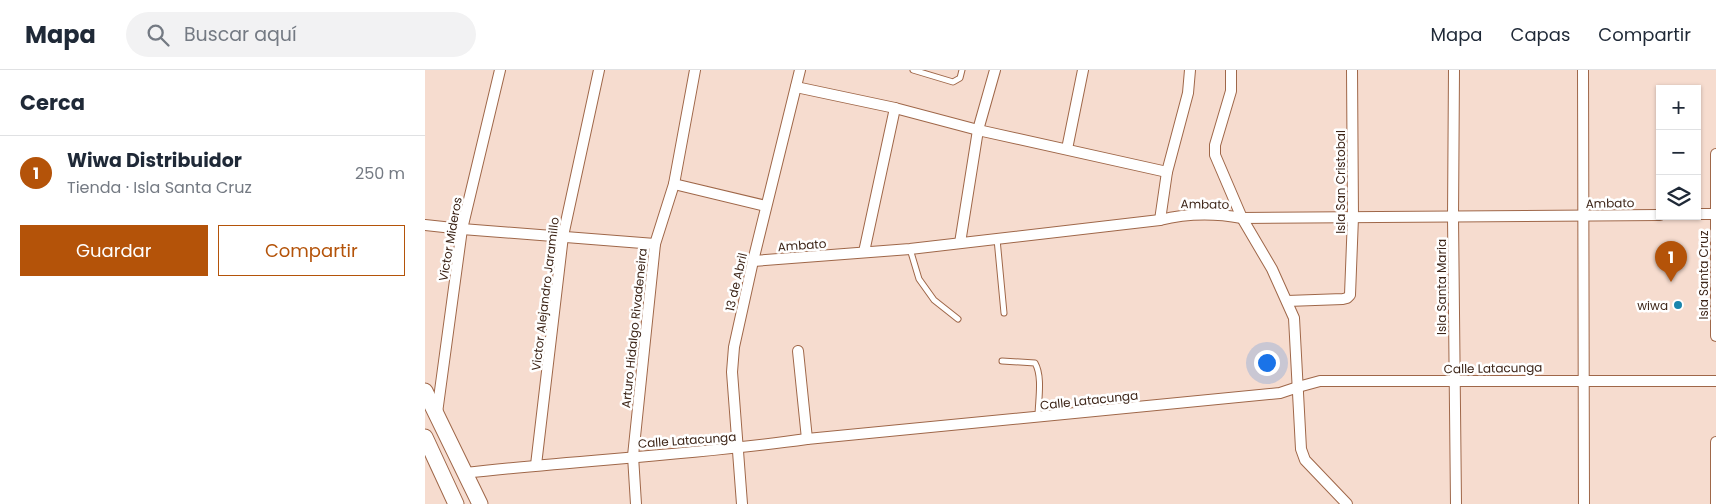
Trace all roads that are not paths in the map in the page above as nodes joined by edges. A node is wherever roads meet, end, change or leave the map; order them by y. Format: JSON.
{"nodes":[{"id":1,"x":499,"y":70,"type":"edge"},
{"id":2,"x":599,"y":70,"type":"edge"},
{"id":3,"x":695,"y":70,"type":"edge"},
{"id":4,"x":800,"y":70,"type":"edge"},
{"id":5,"x":913,"y":70,"type":"edge"},
{"id":6,"x":962,"y":70,"type":"edge"},
{"id":7,"x":995,"y":70,"type":"edge"},
{"id":8,"x":1083,"y":70,"type":"edge"},
{"id":9,"x":1190,"y":70,"type":"edge"},
{"id":10,"x":1231,"y":70,"type":"edge"},
{"id":11,"x":1352,"y":70,"type":"edge"},
{"id":12,"x":1454,"y":70,"type":"edge"},
{"id":13,"x":1583,"y":70,"type":"edge"},
{"id":14,"x":796,"y":87,"type":"junction"},
{"id":15,"x":895,"y":108,"type":"junction"},
{"id":16,"x":978,"y":130,"type":"junction"},
{"id":17,"x":1067,"y":150,"type":"junction"},
{"id":18,"x":1716,"y":154,"type":"edge"},
{"id":19,"x":1167,"y":172,"type":"junction"},
{"id":20,"x":674,"y":184,"type":"junction"},
{"id":21,"x":767,"y":206,"type":"junction"},
{"id":22,"x":1701,"y":214,"type":"edge"},
{"id":23,"x":1716,"y":214,"type":"edge"},
{"id":24,"x":1656,"y":215,"type":"edge"},
{"id":25,"x":1453,"y":216,"type":"junction"},
{"id":26,"x":1584,"y":216,"type":"junction"},
{"id":27,"x":1353,"y":217,"type":"junction"},
{"id":28,"x":1242,"y":218,"type":"junction"},
{"id":29,"x":1160,"y":220,"type":"junction"},
{"id":30,"x":425,"y":225,"type":"edge"},
{"id":31,"x":461,"y":230,"type":"junction"},
{"id":32,"x":563,"y":236,"type":"junction"},
{"id":33,"x":997,"y":239,"type":"junction"},
{"id":34,"x":960,"y":243,"type":"junction"},
{"id":35,"x":655,"y":244,"type":"junction"},
{"id":36,"x":909,"y":249,"type":"junction"},
{"id":37,"x":864,"y":252,"type":"junction"},
{"id":38,"x":753,"y":261,"type":"junction"},
{"id":39,"x":1287,"y":301,"type":"junction"},
{"id":40,"x":1004,"y":314,"type":"dead end"},
{"id":41,"x":957,"y":319,"type":"dead end"},
{"id":42,"x":1716,"y":336,"type":"edge"},
{"id":43,"x":798,"y":351,"type":"dead end"},
{"id":44,"x":1001,"y":361,"type":"dead end"},
{"id":45,"x":1583,"y":380,"type":"junction"},
{"id":46,"x":1716,"y":381,"type":"edge"},
{"id":47,"x":1453,"y":382,"type":"junction"},
{"id":48,"x":1297,"y":386,"type":"junction"},
{"id":49,"x":425,"y":392,"type":"edge"},
{"id":50,"x":437,"y":414,"type":"junction"},
{"id":51,"x":1038,"y":417,"type":"junction"},
{"id":52,"x":425,"y":437,"type":"edge"},
{"id":53,"x":807,"y":439,"type":"junction"},
{"id":54,"x":1716,"y":442,"type":"edge"},
{"id":55,"x":737,"y":448,"type":"junction"},
{"id":56,"x":633,"y":456,"type":"junction"},
{"id":57,"x":536,"y":465,"type":"junction"},
{"id":58,"x":465,"y":472,"type":"junction"},
{"id":59,"x":456,"y":504,"type":"edge"},
{"id":60,"x":480,"y":504,"type":"edge"},
{"id":61,"x":636,"y":504,"type":"edge"},
{"id":62,"x":742,"y":504,"type":"edge"},
{"id":63,"x":1347,"y":504,"type":"edge"},
{"id":64,"x":1456,"y":504,"type":"edge"},
{"id":65,"x":1584,"y":504,"type":"edge"},
{"id":66,"x":1716,"y":504,"type":"edge"}],
"edges":[{"from":1,"to":31,"type":"street","name":"Victor Mideros"},
{"from":2,"to":32,"type":"street","name":"Victor Alejandro Jaramillo"},
{"from":3,"to":20,"type":"street","name":"Arturo Hidalgo Rivadeneira"},
{"from":4,"to":14,"type":"street","name":"13 de Abril"},
{"from":5,"to":6,"type":"lane"},
{"from":7,"to":16,"type":"street"},
{"from":8,"to":17,"type":"street"},
{"from":9,"to":19,"type":"street"},
{"from":10,"to":28,"type":"street"},
{"from":11,"to":27,"type":"street","name":"Isla San Cristobal"},
{"from":12,"to":25,"type":"street","name":"Isla Santa Maria"},
{"from":13,"to":26,"type":"street"},
{"from":14,"to":15,"type":"street"},
{"from":14,"to":21,"type":"street","name":"13 de Abril"},
{"from":15,"to":16,"type":"street"},
{"from":15,"to":37,"type":"street"},
{"from":16,"to":17,"type":"street"},
{"from":16,"to":34,"type":"street"},
{"from":17,"to":19,"type":"street"},
{"from":18,"to":23,"type":"street","name":"Isla Santa Cruz"},
{"from":19,"to":29,"type":"street"},
{"from":20,"to":21,"type":"street"},
{"from":20,"to":35,"type":"street","name":"Arturo Hidalgo Rivadeneira"},
{"from":21,"to":38,"type":"street","name":"13 de Abril"},
{"from":22,"to":23,"type":"street"},
{"from":23,"to":42,"type":"street","name":"Isla Santa Cruz"},
{"from":24,"to":26,"type":"street","name":"Ambato"},
{"from":25,"to":26,"type":"street","name":"Ambato"},
{"from":25,"to":27,"type":"street","name":"Ambato"},
{"from":25,"to":47,"type":"street","name":"Isla Santa Maria"},
{"from":26,"to":45,"type":"street"},
{"from":27,"to":28,"type":"street","name":"Ambato"},
{"from":27,"to":39,"type":"street","name":"Isla San Cristobal"},
{"from":28,"to":29,"type":"street","name":"Ambato"},
{"from":28,"to":39,"type":"street"},
{"from":29,"to":33,"type":"street","name":"Ambato"},
{"from":30,"to":31,"type":"street"},
{"from":31,"to":32,"type":"street"},
{"from":31,"to":50,"type":"street","name":"Victor Mideros"},
{"from":32,"to":35,"type":"street"},
{"from":32,"to":57,"type":"street","name":"Victor Alejandro Jaramillo"},
{"from":33,"to":34,"type":"street","name":"Ambato"},
{"from":33,"to":40,"type":"lane"},
{"from":34,"to":36,"type":"street","name":"Ambato"},
{"from":35,"to":56,"type":"street","name":"Arturo Hidalgo Rivadeneira"},
{"from":36,"to":37,"type":"street","name":"Ambato"},
{"from":36,"to":41,"type":"lane"},
{"from":37,"to":38,"type":"street","name":"Ambato"},
{"from":38,"to":55,"type":"street","name":"13 de Abril"},
{"from":39,"to":48,"type":"street"},
{"from":43,"to":53,"type":"street"},
{"from":44,"to":51,"type":"lane"},
{"from":45,"to":46,"type":"street","name":"Calle Latacunga"},
{"from":45,"to":47,"type":"street","name":"Calle Latacunga"},
{"from":45,"to":65,"type":"street"},
{"from":47,"to":48,"type":"street","name":"Calle Latacunga"},
{"from":47,"to":64,"type":"street","name":"Isla Santa Maria"},
{"from":48,"to":51,"type":"street","name":"Calle Latacunga"},
{"from":48,"to":63,"type":"street"},
{"from":49,"to":50,"type":"main road"},
{"from":50,"to":58,"type":"main road"},
{"from":51,"to":53,"type":"street","name":"Calle Latacunga"},
{"from":52,"to":59,"type":"main road"},
{"from":53,"to":55,"type":"street","name":"Calle Latacunga"},
{"from":54,"to":66,"type":"street"},
{"from":55,"to":56,"type":"street","name":"Calle Latacunga"},
{"from":55,"to":62,"type":"street","name":"13 de Abril"},
{"from":56,"to":57,"type":"street","name":"Calle Latacunga"},
{"from":56,"to":61,"type":"street","name":"Arturo Hidalgo Rivadeneira"},
{"from":57,"to":58,"type":"street","name":"Calle Latacunga"},
{"from":58,"to":60,"type":"main road"}]}
